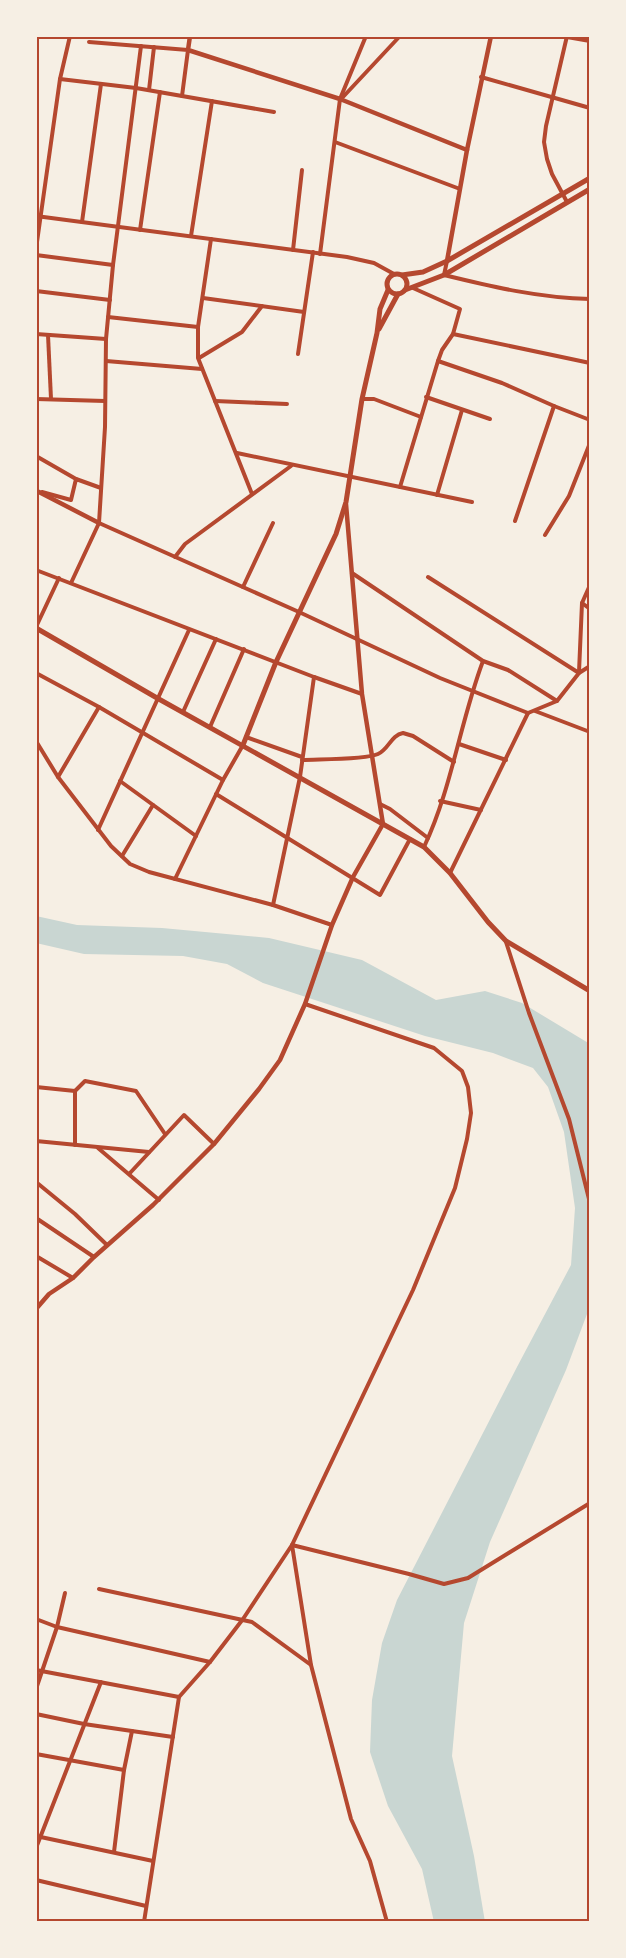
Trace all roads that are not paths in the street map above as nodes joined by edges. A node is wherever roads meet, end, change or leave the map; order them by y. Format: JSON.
{"nodes":[{"id":1,"x":70,"y":36,"type":"edge"},
{"id":2,"x":190,"y":36,"type":"edge"},
{"id":3,"x":366,"y":36,"type":"edge"},
{"id":4,"x":400,"y":36,"type":"edge"},
{"id":5,"x":491,"y":36,"type":"edge"},
{"id":6,"x":567,"y":36,"type":"edge"},
{"id":7,"x":590,"y":41,"type":"edge"},
{"id":8,"x":89,"y":42,"type":"dead end"},
{"id":9,"x":141,"y":46,"type":"junction"},
{"id":10,"x":154,"y":47,"type":"junction"},
{"id":11,"x":188,"y":50,"type":"junction"},
{"id":12,"x":481,"y":77,"type":"junction"},
{"id":13,"x":60,"y":79,"type":"junction"},
{"id":14,"x":100,"y":84,"type":"junction"},
{"id":15,"x":136,"y":88,"type":"junction"},
{"id":16,"x":149,"y":90,"type":"junction"},
{"id":17,"x":160,"y":92,"type":"junction"},
{"id":18,"x":182,"y":96,"type":"junction"},
{"id":19,"x":553,"y":98,"type":"junction"},
{"id":20,"x":340,"y":99,"type":"junction"},
{"id":21,"x":212,"y":101,"type":"junction"},
{"id":22,"x":590,"y":108,"type":"edge"},
{"id":23,"x":274,"y":112,"type":"dead end"},
{"id":24,"x":335,"y":142,"type":"junction"},
{"id":25,"x":467,"y":150,"type":"junction"},
{"id":26,"x":302,"y":170,"type":"dead end"},
{"id":27,"x":590,"y":178,"type":"edge"},
{"id":28,"x":460,"y":189,"type":"junction"},
{"id":29,"x":590,"y":189,"type":"edge"},
{"id":30,"x":562,"y":193,"type":"junction"},
{"id":31,"x":567,"y":202,"type":"junction"},
{"id":32,"x":38,"y":216,"type":"edge"},
{"id":33,"x":82,"y":222,"type":"junction"},
{"id":34,"x":120,"y":227,"type":"junction"},
{"id":35,"x":140,"y":230,"type":"junction"},
{"id":36,"x":192,"y":236,"type":"junction"},
{"id":37,"x":211,"y":239,"type":"junction"},
{"id":38,"x":36,"y":249,"type":"edge"},
{"id":39,"x":293,"y":249,"type":"junction"},
{"id":40,"x":314,"y":252,"type":"junction"},
{"id":41,"x":320,"y":254,"type":"junction"},
{"id":42,"x":36,"y":255,"type":"edge"},
{"id":43,"x":447,"y":261,"type":"junction"},
{"id":44,"x":113,"y":265,"type":"junction"},
{"id":45,"x":394,"y":274,"type":"junction"},
{"id":46,"x":402,"y":275,"type":"junction"},
{"id":47,"x":444,"y":275,"type":"junction"},
{"id":48,"x":412,"y":287,"type":"junction"},
{"id":49,"x":388,"y":290,"type":"junction"},
{"id":50,"x":405,"y":290,"type":"junction"},
{"id":51,"x":36,"y":291,"type":"edge"},
{"id":52,"x":398,"y":294,"type":"junction"},
{"id":53,"x":203,"y":298,"type":"junction"},
{"id":54,"x":590,"y":299,"type":"edge"},
{"id":55,"x":110,"y":300,"type":"junction"},
{"id":56,"x":262,"y":306,"type":"junction"},
{"id":57,"x":304,"y":312,"type":"junction"},
{"id":58,"x":108,"y":317,"type":"junction"},
{"id":59,"x":198,"y":327,"type":"junction"},
{"id":60,"x":377,"y":333,"type":"junction"},
{"id":61,"x":36,"y":334,"type":"edge"},
{"id":62,"x":453,"y":334,"type":"junction"},
{"id":63,"x":48,"y":335,"type":"junction"},
{"id":64,"x":106,"y":339,"type":"junction"},
{"id":65,"x":298,"y":354,"type":"dead end"},
{"id":66,"x":198,"y":358,"type":"junction"},
{"id":67,"x":106,"y":361,"type":"junction"},
{"id":68,"x":438,"y":361,"type":"junction"},
{"id":69,"x":590,"y":363,"type":"edge"},
{"id":70,"x":202,"y":369,"type":"junction"},
{"id":71,"x":426,"y":397,"type":"junction"},
{"id":72,"x":37,"y":399,"type":"edge"},
{"id":73,"x":51,"y":399,"type":"junction"},
{"id":74,"x":362,"y":399,"type":"junction"},
{"id":75,"x":105,"y":401,"type":"junction"},
{"id":76,"x":215,"y":401,"type":"junction"},
{"id":77,"x":286,"y":404,"type":"dead end"},
{"id":78,"x":554,"y":406,"type":"junction"},
{"id":79,"x":36,"y":408,"type":"edge"},
{"id":80,"x":462,"y":410,"type":"junction"},
{"id":81,"x":421,"y":417,"type":"junction"},
{"id":82,"x":490,"y":419,"type":"dead end"},
{"id":83,"x":590,"y":420,"type":"edge"},
{"id":84,"x":590,"y":443,"type":"edge"},
{"id":85,"x":236,"y":453,"type":"junction"},
{"id":86,"x":36,"y":456,"type":"edge"},
{"id":87,"x":291,"y":465,"type":"junction"},
{"id":88,"x":350,"y":477,"type":"junction"},
{"id":89,"x":76,"y":479,"type":"junction"},
{"id":90,"x":400,"y":487,"type":"junction"},
{"id":91,"x":101,"y":488,"type":"junction"},
{"id":92,"x":37,"y":490,"type":"edge"},
{"id":93,"x":252,"y":494,"type":"junction"},
{"id":94,"x":436,"y":495,"type":"junction"},
{"id":95,"x":346,"y":502,"type":"junction"},
{"id":96,"x":472,"y":502,"type":"dead end"},
{"id":97,"x":515,"y":521,"type":"dead end"},
{"id":98,"x":99,"y":523,"type":"junction"},
{"id":99,"x":273,"y":523,"type":"dead end"},
{"id":100,"x":545,"y":535,"type":"dead end"},
{"id":101,"x":175,"y":556,"type":"junction"},
{"id":102,"x":36,"y":570,"type":"edge"},
{"id":103,"x":351,"y":572,"type":"junction"},
{"id":104,"x":428,"y":577,"type":"dead end"},
{"id":105,"x":59,"y":578,"type":"junction"},
{"id":106,"x":71,"y":583,"type":"junction"},
{"id":107,"x":590,"y":585,"type":"edge"},
{"id":108,"x":243,"y":587,"type":"junction"},
{"id":109,"x":582,"y":603,"type":"junction"},
{"id":110,"x":590,"y":609,"type":"edge"},
{"id":111,"x":299,"y":612,"type":"junction"},
{"id":112,"x":36,"y":628,"type":"edge"},
{"id":113,"x":189,"y":630,"type":"junction"},
{"id":114,"x":216,"y":639,"type":"junction"},
{"id":115,"x":358,"y":639,"type":"junction"},
{"id":116,"x":244,"y":649,"type":"junction"},
{"id":117,"x":483,"y":661,"type":"junction"},
{"id":118,"x":276,"y":662,"type":"junction"},
{"id":119,"x":590,"y":666,"type":"edge"},
{"id":120,"x":579,"y":673,"type":"junction"},
{"id":121,"x":36,"y":674,"type":"edge"},
{"id":122,"x":314,"y":677,"type":"junction"},
{"id":123,"x":472,"y":691,"type":"junction"},
{"id":124,"x":362,"y":694,"type":"junction"},
{"id":125,"x":157,"y":698,"type":"junction"},
{"id":126,"x":557,"y":701,"type":"junction"},
{"id":127,"x":99,"y":707,"type":"junction"},
{"id":128,"x":533,"y":710,"type":"junction"},
{"id":129,"x":183,"y":712,"type":"junction"},
{"id":130,"x":528,"y":713,"type":"junction"},
{"id":131,"x":210,"y":727,"type":"junction"},
{"id":132,"x":142,"y":732,"type":"junction"},
{"id":133,"x":590,"y":732,"type":"edge"},
{"id":134,"x":246,"y":737,"type":"junction"},
{"id":135,"x":36,"y":741,"type":"edge"},
{"id":136,"x":459,"y":744,"type":"junction"},
{"id":137,"x":243,"y":745,"type":"junction"},
{"id":138,"x":373,"y":756,"type":"junction"},
{"id":139,"x":302,"y":759,"type":"junction"},
{"id":140,"x":506,"y":760,"type":"junction"},
{"id":141,"x":454,"y":762,"type":"junction"},
{"id":142,"x":58,"y":777,"type":"junction"},
{"id":143,"x":300,"y":777,"type":"junction"},
{"id":144,"x":223,"y":780,"type":"junction"},
{"id":145,"x":120,"y":781,"type":"junction"},
{"id":146,"x":216,"y":794,"type":"junction"},
{"id":147,"x":440,"y":801,"type":"junction"},
{"id":148,"x":380,"y":804,"type":"junction"},
{"id":149,"x":153,"y":805,"type":"junction"},
{"id":150,"x":481,"y":810,"type":"junction"},
{"id":151,"x":383,"y":825,"type":"junction"},
{"id":152,"x":98,"y":830,"type":"junction"},
{"id":153,"x":196,"y":836,"type":"junction"},
{"id":154,"x":286,"y":838,"type":"junction"},
{"id":155,"x":428,"y":838,"type":"junction"},
{"id":156,"x":410,"y":839,"type":"junction"},
{"id":157,"x":424,"y":848,"type":"junction"},
{"id":158,"x":122,"y":856,"type":"junction"},
{"id":159,"x":450,"y":873,"type":"junction"},
{"id":160,"x":352,"y":877,"type":"junction"},
{"id":161,"x":175,"y":879,"type":"junction"},
{"id":162,"x":273,"y":905,"type":"junction"},
{"id":163,"x":332,"y":925,"type":"junction"},
{"id":164,"x":506,"y":941,"type":"junction"},
{"id":165,"x":590,"y":991,"type":"edge"},
{"id":166,"x":306,"y":1002,"type":"junction"},
{"id":167,"x":36,"y":1088,"type":"edge"},
{"id":168,"x":75,"y":1091,"type":"junction"},
{"id":169,"x":165,"y":1134,"type":"junction"},
{"id":170,"x":36,"y":1141,"type":"edge"},
{"id":171,"x":214,"y":1144,"type":"junction"},
{"id":172,"x":75,"y":1145,"type":"junction"},
{"id":173,"x":97,"y":1147,"type":"junction"},
{"id":174,"x":149,"y":1152,"type":"junction"},
{"id":175,"x":130,"y":1173,"type":"junction"},
{"id":176,"x":36,"y":1182,"type":"edge"},
{"id":177,"x":159,"y":1200,"type":"junction"},
{"id":178,"x":590,"y":1203,"type":"edge"},
{"id":179,"x":36,"y":1218,"type":"edge"},
{"id":180,"x":107,"y":1245,"type":"junction"},
{"id":181,"x":36,"y":1256,"type":"edge"},
{"id":182,"x":94,"y":1257,"type":"junction"},
{"id":183,"x":73,"y":1278,"type":"junction"},
{"id":184,"x":36,"y":1309,"type":"edge"},
{"id":185,"x":590,"y":1503,"type":"edge"},
{"id":186,"x":292,"y":1545,"type":"junction"},
{"id":187,"x":99,"y":1589,"type":"dead end"},
{"id":188,"x":65,"y":1593,"type":"dead end"},
{"id":189,"x":36,"y":1619,"type":"edge"},
{"id":190,"x":243,"y":1619,"type":"junction"},
{"id":191,"x":57,"y":1627,"type":"junction"},
{"id":192,"x":210,"y":1662,"type":"junction"},
{"id":193,"x":310,"y":1665,"type":"junction"},
{"id":194,"x":36,"y":1670,"type":"edge"},
{"id":195,"x":43,"y":1672,"type":"junction"},
{"id":196,"x":100,"y":1682,"type":"junction"},
{"id":197,"x":36,"y":1689,"type":"edge"},
{"id":198,"x":179,"y":1697,"type":"junction"},
{"id":199,"x":36,"y":1714,"type":"edge"},
{"id":200,"x":84,"y":1724,"type":"junction"},
{"id":201,"x":132,"y":1731,"type":"junction"},
{"id":202,"x":173,"y":1737,"type":"junction"},
{"id":203,"x":36,"y":1754,"type":"edge"},
{"id":204,"x":70,"y":1761,"type":"junction"},
{"id":205,"x":124,"y":1770,"type":"junction"},
{"id":206,"x":38,"y":1837,"type":"edge"},
{"id":207,"x":36,"y":1848,"type":"edge"},
{"id":208,"x":114,"y":1852,"type":"junction"},
{"id":209,"x":153,"y":1861,"type":"junction"},
{"id":210,"x":36,"y":1880,"type":"edge"},
{"id":211,"x":146,"y":1906,"type":"junction"},
{"id":212,"x":144,"y":1922,"type":"edge"},
{"id":213,"x":387,"y":1922,"type":"edge"}],
"edges":[{"from":1,"to":13,"type":"street"},
{"from":2,"to":11,"type":"street"},
{"from":3,"to":20,"type":"street"},
{"from":4,"to":20,"type":"street"},
{"from":5,"to":12,"type":"street"},
{"from":6,"to":7,"type":"street"},
{"from":6,"to":19,"type":"street"},
{"from":8,"to":9,"type":"street"},
{"from":9,"to":10,"type":"street"},
{"from":9,"to":15,"type":"street"},
{"from":10,"to":11,"type":"street"},
{"from":10,"to":16,"type":"street"},
{"from":11,"to":18,"type":"street"},
{"from":11,"to":20,"type":"street"},
{"from":12,"to":19,"type":"street"},
{"from":12,"to":25,"type":"street"},
{"from":13,"to":14,"type":"street"},
{"from":13,"to":32,"type":"street"},
{"from":14,"to":15,"type":"street"},
{"from":14,"to":33,"type":"street"},
{"from":15,"to":16,"type":"street"},
{"from":15,"to":34,"type":"street"},
{"from":16,"to":17,"type":"street"},
{"from":17,"to":18,"type":"street"},
{"from":17,"to":35,"type":"street"},
{"from":18,"to":21,"type":"street"},
{"from":19,"to":22,"type":"street"},
{"from":19,"to":30,"type":"street"},
{"from":20,"to":24,"type":"street"},
{"from":20,"to":25,"type":"street"},
{"from":21,"to":23,"type":"street"},
{"from":21,"to":36,"type":"street"},
{"from":24,"to":28,"type":"street"},
{"from":24,"to":41,"type":"street"},
{"from":25,"to":28,"type":"street"},
{"from":26,"to":39,"type":"street"},
{"from":27,"to":30,"type":"main road"},
{"from":28,"to":43,"type":"street"},
{"from":29,"to":31,"type":"main road"},
{"from":30,"to":31,"type":"street"},
{"from":30,"to":43,"type":"main road"},
{"from":31,"to":47,"type":"main road"},
{"from":32,"to":33,"type":"street"},
{"from":32,"to":38,"type":"street"},
{"from":33,"to":34,"type":"street"},
{"from":34,"to":35,"type":"street"},
{"from":34,"to":44,"type":"street"},
{"from":35,"to":36,"type":"street"},
{"from":36,"to":37,"type":"street"},
{"from":37,"to":39,"type":"street"},
{"from":37,"to":53,"type":"street"},
{"from":39,"to":40,"type":"street"},
{"from":40,"to":41,"type":"street"},
{"from":40,"to":57,"type":"street"},
{"from":41,"to":45,"type":"street"},
{"from":42,"to":44,"type":"street"},
{"from":43,"to":46,"type":"main road"},
{"from":43,"to":47,"type":"street"},
{"from":44,"to":55,"type":"street"},
{"from":45,"to":46,"type":"main road"},
{"from":45,"to":49,"type":"main road"},
{"from":46,"to":50,"type":"main road"},
{"from":47,"to":48,"type":"main road"},
{"from":47,"to":54,"type":"street"},
{"from":48,"to":50,"type":"main road"},
{"from":48,"to":62,"type":"street"},
{"from":49,"to":52,"type":"main road"},
{"from":49,"to":60,"type":"main road"},
{"from":50,"to":52,"type":"main road"},
{"from":51,"to":55,"type":"street"},
{"from":52,"to":60,"type":"main road"},
{"from":53,"to":56,"type":"street"},
{"from":53,"to":59,"type":"street"},
{"from":55,"to":58,"type":"street"},
{"from":56,"to":57,"type":"street"},
{"from":56,"to":66,"type":"street"},
{"from":57,"to":65,"type":"street"},
{"from":58,"to":59,"type":"street"},
{"from":58,"to":64,"type":"street"},
{"from":59,"to":66,"type":"street"},
{"from":60,"to":74,"type":"main road"},
{"from":61,"to":63,"type":"street"},
{"from":62,"to":68,"type":"street"},
{"from":62,"to":69,"type":"street"},
{"from":63,"to":64,"type":"street"},
{"from":63,"to":73,"type":"street"},
{"from":64,"to":67,"type":"street"},
{"from":66,"to":70,"type":"street"},
{"from":67,"to":70,"type":"street"},
{"from":67,"to":75,"type":"street"},
{"from":68,"to":71,"type":"street"},
{"from":68,"to":78,"type":"street"},
{"from":70,"to":76,"type":"street"},
{"from":71,"to":80,"type":"street"},
{"from":71,"to":81,"type":"street"},
{"from":72,"to":73,"type":"street"},
{"from":72,"to":79,"type":"street"},
{"from":73,"to":75,"type":"street"},
{"from":74,"to":81,"type":"street"},
{"from":74,"to":88,"type":"main road"},
{"from":75,"to":91,"type":"street"},
{"from":76,"to":77,"type":"street"},
{"from":76,"to":85,"type":"street"},
{"from":78,"to":83,"type":"street"},
{"from":78,"to":97,"type":"street"},
{"from":80,"to":82,"type":"street"},
{"from":80,"to":94,"type":"street"},
{"from":81,"to":90,"type":"street"},
{"from":84,"to":100,"type":"street"},
{"from":85,"to":87,"type":"street"},
{"from":85,"to":93,"type":"street"},
{"from":86,"to":89,"type":"street"},
{"from":87,"to":88,"type":"street"},
{"from":87,"to":93,"type":"street"},
{"from":88,"to":90,"type":"street"},
{"from":88,"to":95,"type":"main road"},
{"from":89,"to":91,"type":"street"},
{"from":89,"to":92,"type":"street"},
{"from":90,"to":94,"type":"street"},
{"from":91,"to":98,"type":"street"},
{"from":92,"to":98,"type":"street"},
{"from":93,"to":101,"type":"street"},
{"from":94,"to":96,"type":"street"},
{"from":95,"to":103,"type":"street"},
{"from":95,"to":111,"type":"main road"},
{"from":98,"to":101,"type":"street"},
{"from":98,"to":106,"type":"street"},
{"from":99,"to":108,"type":"street"},
{"from":101,"to":108,"type":"street"},
{"from":102,"to":105,"type":"street"},
{"from":103,"to":115,"type":"street"},
{"from":103,"to":117,"type":"street"},
{"from":104,"to":120,"type":"street"},
{"from":105,"to":106,"type":"street"},
{"from":105,"to":112,"type":"street"},
{"from":106,"to":113,"type":"street"},
{"from":107,"to":109,"type":"street"},
{"from":108,"to":111,"type":"street"},
{"from":109,"to":110,"type":"street"},
{"from":109,"to":120,"type":"street"},
{"from":111,"to":115,"type":"street"},
{"from":111,"to":118,"type":"main road"},
{"from":112,"to":125,"type":"main road"},
{"from":113,"to":114,"type":"street"},
{"from":113,"to":125,"type":"street"},
{"from":114,"to":116,"type":"street"},
{"from":114,"to":129,"type":"street"},
{"from":115,"to":123,"type":"street"},
{"from":115,"to":124,"type":"street"},
{"from":116,"to":118,"type":"street"},
{"from":116,"to":131,"type":"street"},
{"from":117,"to":123,"type":"street"},
{"from":117,"to":126,"type":"street"},
{"from":118,"to":122,"type":"street"},
{"from":118,"to":134,"type":"main road"},
{"from":119,"to":120,"type":"street"},
{"from":120,"to":126,"type":"street"},
{"from":121,"to":127,"type":"street"},
{"from":122,"to":124,"type":"street"},
{"from":122,"to":139,"type":"street"},
{"from":123,"to":130,"type":"street"},
{"from":123,"to":136,"type":"street"},
{"from":124,"to":138,"type":"street"},
{"from":125,"to":129,"type":"main road"},
{"from":125,"to":132,"type":"street"},
{"from":126,"to":128,"type":"street"},
{"from":127,"to":132,"type":"street"},
{"from":127,"to":142,"type":"street"},
{"from":128,"to":130,"type":"street"},
{"from":128,"to":133,"type":"street"},
{"from":129,"to":131,"type":"main road"},
{"from":130,"to":140,"type":"street"},
{"from":131,"to":137,"type":"main road"},
{"from":132,"to":144,"type":"street"},
{"from":132,"to":145,"type":"street"},
{"from":134,"to":137,"type":"main road"},
{"from":134,"to":139,"type":"street"},
{"from":135,"to":142,"type":"street"},
{"from":136,"to":140,"type":"street"},
{"from":136,"to":141,"type":"street"},
{"from":137,"to":143,"type":"main road"},
{"from":137,"to":144,"type":"street"},
{"from":138,"to":139,"type":"street"},
{"from":138,"to":141,"type":"street"},
{"from":138,"to":148,"type":"street"},
{"from":139,"to":143,"type":"street"},
{"from":140,"to":150,"type":"street"},
{"from":141,"to":147,"type":"street"},
{"from":142,"to":152,"type":"street"},
{"from":143,"to":151,"type":"main road"},
{"from":143,"to":154,"type":"street"},
{"from":144,"to":146,"type":"street"},
{"from":145,"to":149,"type":"street"},
{"from":145,"to":152,"type":"street"},
{"from":146,"to":153,"type":"street"},
{"from":146,"to":154,"type":"street"},
{"from":147,"to":150,"type":"street"},
{"from":147,"to":155,"type":"street"},
{"from":148,"to":151,"type":"street"},
{"from":148,"to":155,"type":"street"},
{"from":149,"to":153,"type":"street"},
{"from":149,"to":158,"type":"street"},
{"from":150,"to":159,"type":"street"},
{"from":151,"to":156,"type":"main road"},
{"from":151,"to":160,"type":"street"},
{"from":152,"to":158,"type":"street"},
{"from":153,"to":161,"type":"street"},
{"from":154,"to":160,"type":"street"},
{"from":154,"to":162,"type":"street"},
{"from":155,"to":157,"type":"street"},
{"from":156,"to":157,"type":"main road"},
{"from":156,"to":160,"type":"street"},
{"from":157,"to":159,"type":"main road"},
{"from":158,"to":161,"type":"street"},
{"from":159,"to":164,"type":"main road"},
{"from":160,"to":163,"type":"street"},
{"from":161,"to":162,"type":"street"},
{"from":162,"to":163,"type":"street"},
{"from":163,"to":166,"type":"street"},
{"from":164,"to":165,"type":"main road"},
{"from":164,"to":178,"type":"street"},
{"from":166,"to":171,"type":"street"},
{"from":166,"to":186,"type":"street"},
{"from":167,"to":168,"type":"street"},
{"from":168,"to":169,"type":"street"},
{"from":168,"to":172,"type":"street"},
{"from":169,"to":171,"type":"street"},
{"from":169,"to":174,"type":"street"},
{"from":170,"to":172,"type":"street"},
{"from":171,"to":177,"type":"street"},
{"from":172,"to":173,"type":"street"},
{"from":173,"to":174,"type":"street"},
{"from":173,"to":175,"type":"street"},
{"from":174,"to":175,"type":"street"},
{"from":175,"to":177,"type":"street"},
{"from":176,"to":180,"type":"street"},
{"from":177,"to":180,"type":"street"},
{"from":179,"to":182,"type":"street"},
{"from":180,"to":182,"type":"street"},
{"from":181,"to":183,"type":"street"},
{"from":182,"to":183,"type":"street"},
{"from":183,"to":184,"type":"street"},
{"from":185,"to":186,"type":"street"},
{"from":186,"to":190,"type":"street"},
{"from":186,"to":193,"type":"street"},
{"from":187,"to":190,"type":"street"},
{"from":188,"to":191,"type":"street"},
{"from":189,"to":191,"type":"street"},
{"from":190,"to":192,"type":"street"},
{"from":190,"to":193,"type":"street"},
{"from":191,"to":192,"type":"street"},
{"from":191,"to":195,"type":"street"},
{"from":192,"to":198,"type":"street"},
{"from":193,"to":213,"type":"street"},
{"from":194,"to":195,"type":"street"},
{"from":195,"to":196,"type":"street"},
{"from":195,"to":197,"type":"street"},
{"from":196,"to":198,"type":"street"},
{"from":196,"to":200,"type":"street"},
{"from":198,"to":202,"type":"street"},
{"from":199,"to":200,"type":"street"},
{"from":200,"to":201,"type":"street"},
{"from":200,"to":204,"type":"street"},
{"from":201,"to":202,"type":"street"},
{"from":201,"to":205,"type":"street"},
{"from":202,"to":209,"type":"street"},
{"from":203,"to":204,"type":"street"},
{"from":204,"to":205,"type":"street"},
{"from":204,"to":206,"type":"street"},
{"from":205,"to":208,"type":"street"},
{"from":206,"to":207,"type":"street"},
{"from":206,"to":208,"type":"street"},
{"from":208,"to":209,"type":"street"},
{"from":209,"to":211,"type":"street"},
{"from":210,"to":211,"type":"street"},
{"from":211,"to":212,"type":"street"}]}
